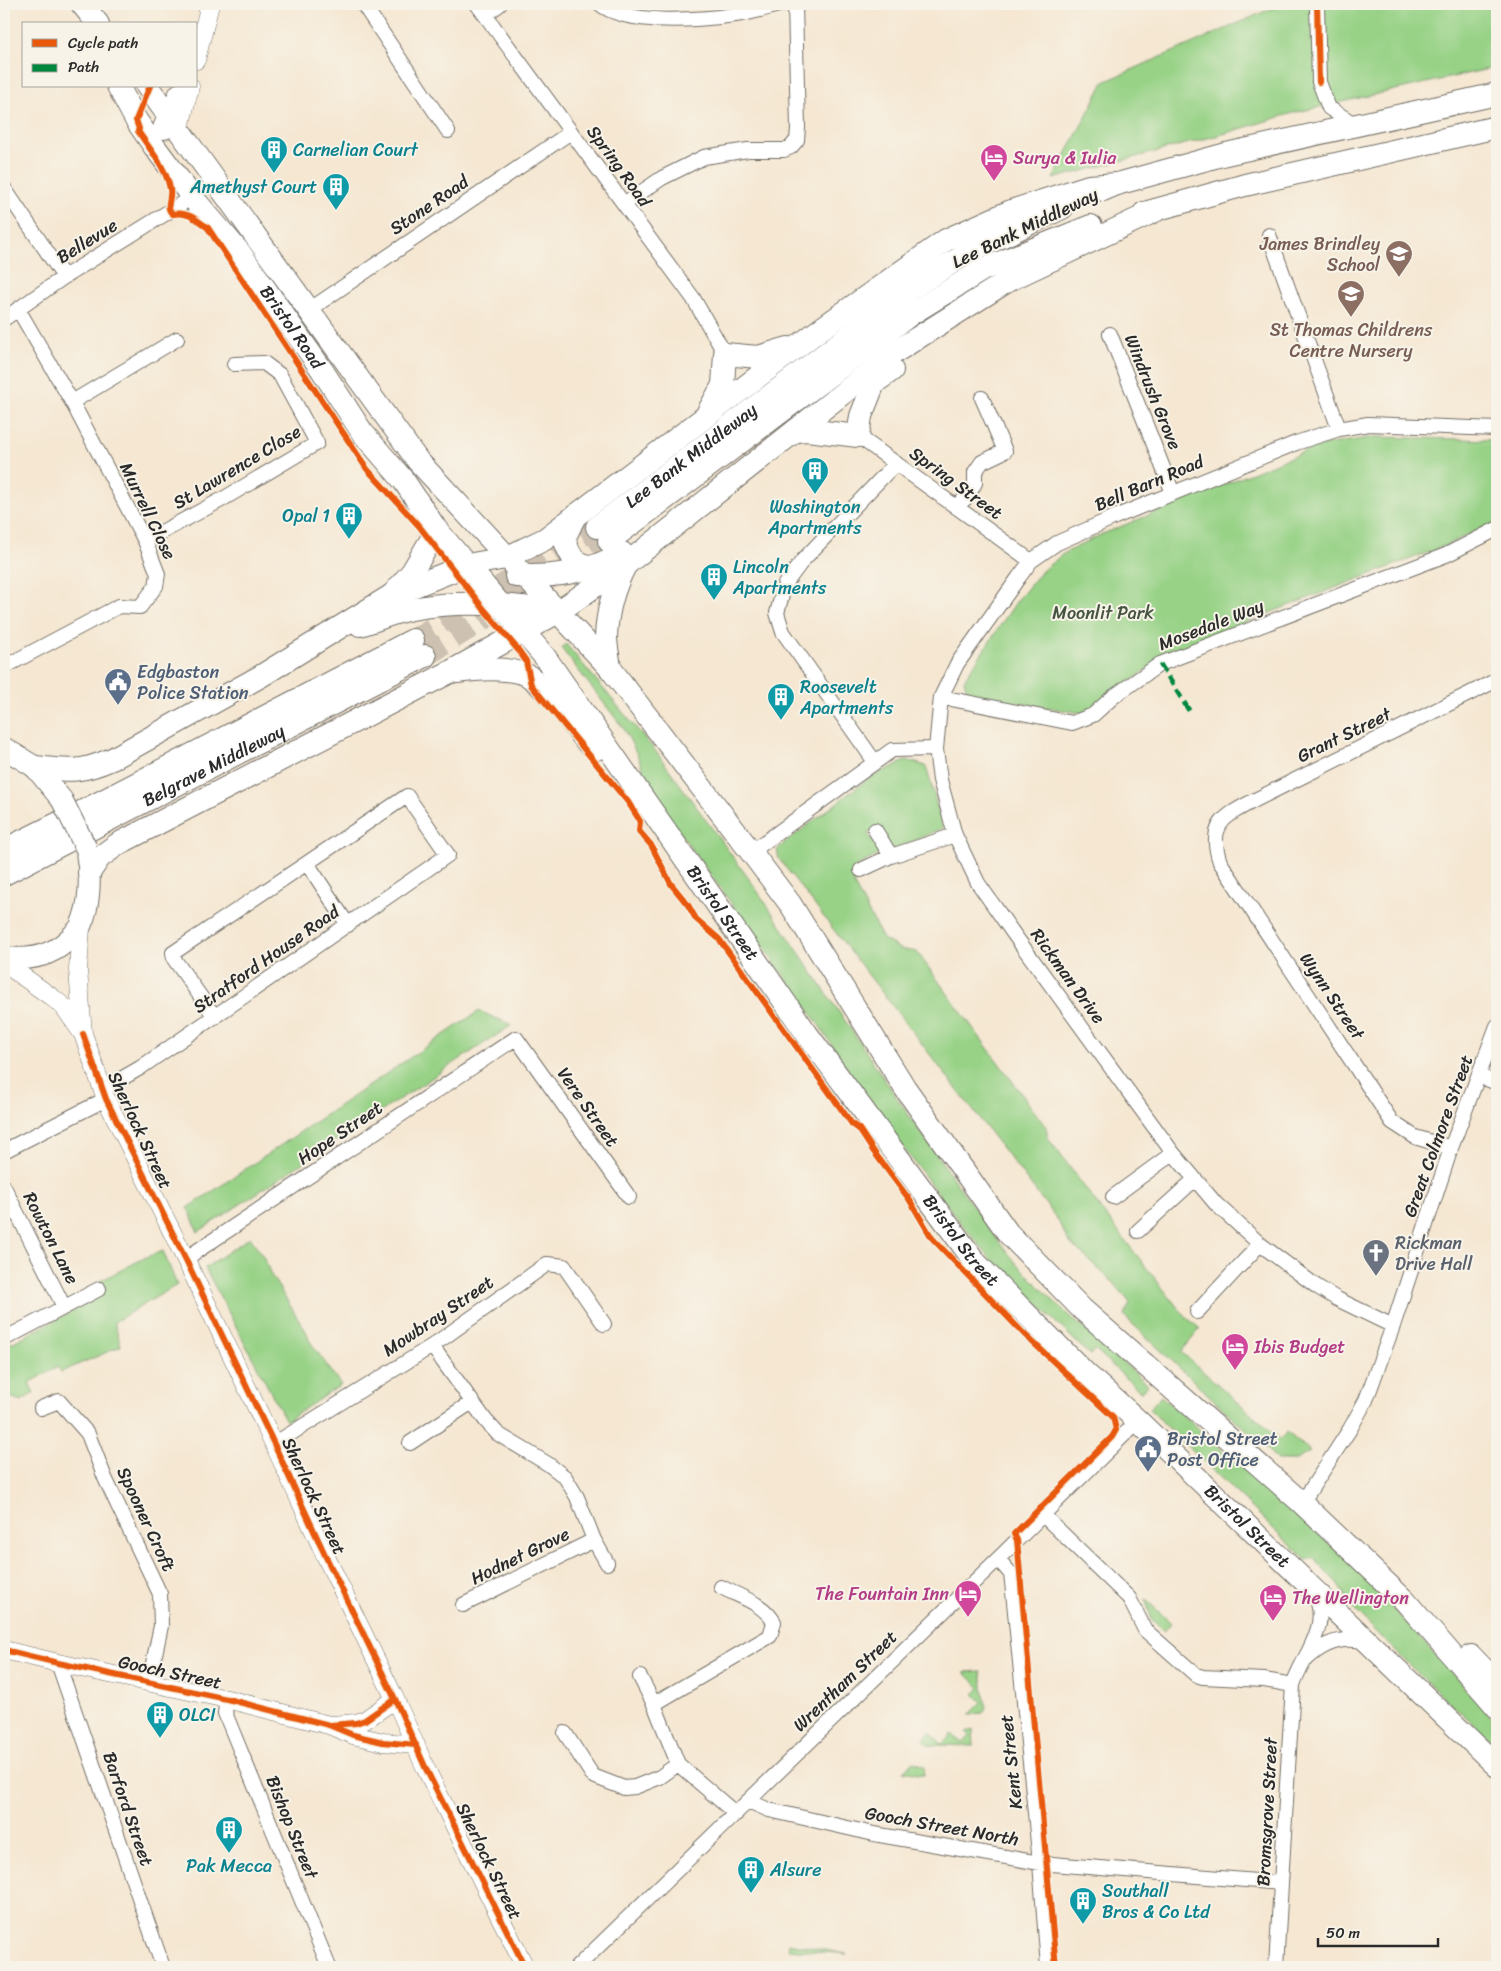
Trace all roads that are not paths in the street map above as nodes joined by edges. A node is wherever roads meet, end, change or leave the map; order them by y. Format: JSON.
{"nodes":[{"id":1,"x":82,"y":4,"type":"edge"},
{"id":2,"x":210,"y":4,"type":"edge"},
{"id":3,"x":363,"y":4,"type":"edge"},
{"id":4,"x":500,"y":4,"type":"edge"},
{"id":5,"x":600,"y":4,"type":"edge"},
{"id":6,"x":783,"y":4,"type":"edge"},
{"id":7,"x":795,"y":4,"type":"edge"},
{"id":8,"x":1317,"y":4,"type":"edge"},
{"id":9,"x":481,"y":9,"type":"edge"},
{"id":10,"x":89,"y":22,"type":"edge"},
{"id":11,"x":96,"y":22,"type":"edge"},
{"id":12,"x":198,"y":52,"type":"edge"},
{"id":13,"x":119,"y":88,"type":"edge"},
{"id":14,"x":185,"y":89,"type":"edge"},
{"id":15,"x":1497,"y":94,"type":"edge"},
{"id":16,"x":163,"y":108,"type":"edge"},
{"id":17,"x":1354,"y":124,"type":"junction"},
{"id":18,"x":1497,"y":126,"type":"edge"},
{"id":19,"x":448,"y":131,"type":"dead end"},
{"id":20,"x":570,"y":132,"type":"junction"},
{"id":21,"x":154,"y":146,"type":"junction"},
{"id":22,"x":1116,"y":184,"type":"junction"},
{"id":23,"x":4,"y":188,"type":"edge"},
{"id":24,"x":192,"y":197,"type":"junction"},
{"id":25,"x":624,"y":204,"type":"junction"},
{"id":26,"x":1157,"y":210,"type":"junction"},
{"id":27,"x":1269,"y":235,"type":"dead end"},
{"id":28,"x":64,"y":277,"type":"junction"},
{"id":29,"x":1009,"y":280,"type":"junction"},
{"id":30,"x":18,"y":309,"type":"junction"},
{"id":31,"x":309,"y":310,"type":"junction"},
{"id":32,"x":4,"y":319,"type":"edge"},
{"id":33,"x":1110,"y":334,"type":"dead end"},
{"id":34,"x":177,"y":339,"type":"dead end"},
{"id":35,"x":801,"y":344,"type":"junction"},
{"id":36,"x":725,"y":354,"type":"junction"},
{"id":37,"x":234,"y":364,"type":"dead end"},
{"id":38,"x":982,"y":398,"type":"dead end"},
{"id":39,"x":72,"y":402,"type":"junction"},
{"id":40,"x":706,"y":417,"type":"junction"},
{"id":41,"x":1339,"y":428,"type":"junction"},
{"id":42,"x":1497,"y":430,"type":"edge"},
{"id":43,"x":795,"y":431,"type":"junction"},
{"id":44,"x":858,"y":436,"type":"junction"},
{"id":45,"x":896,"y":463,"type":"junction"},
{"id":46,"x":404,"y":481,"type":"junction"},
{"id":47,"x":1173,"y":493,"type":"junction"},
{"id":48,"x":956,"y":507,"type":"junction"},
{"id":49,"x":575,"y":516,"type":"junction"},
{"id":50,"x":685,"y":517,"type":"junction"},
{"id":51,"x":1497,"y":529,"type":"edge"},
{"id":52,"x":145,"y":541,"type":"junction"},
{"id":53,"x":1031,"y":561,"type":"junction"},
{"id":54,"x":466,"y":565,"type":"junction"},
{"id":55,"x":625,"y":565,"type":"junction"},
{"id":56,"x":594,"y":568,"type":"junction"},
{"id":57,"x":513,"y":570,"type":"junction"},
{"id":58,"x":392,"y":596,"type":"junction"},
{"id":59,"x":508,"y":604,"type":"junction"},
{"id":60,"x":558,"y":612,"type":"junction"},
{"id":61,"x":522,"y":631,"type":"junction"},
{"id":62,"x":328,"y":636,"type":"junction"},
{"id":63,"x":4,"y":667,"type":"edge"},
{"id":64,"x":610,"y":668,"type":"junction"},
{"id":65,"x":448,"y":673,"type":"junction"},
{"id":66,"x":1497,"y":680,"type":"edge"},
{"id":67,"x":941,"y":697,"type":"junction"},
{"id":68,"x":936,"y":749,"type":"junction"},
{"id":69,"x":8,"y":753,"type":"edge"},
{"id":70,"x":875,"y":762,"type":"junction"},
{"id":71,"x":35,"y":767,"type":"junction"},
{"id":72,"x":624,"y":770,"type":"junction"},
{"id":73,"x":875,"y":830,"type":"dead end"},
{"id":74,"x":1216,"y":833,"type":"joint"},
{"id":75,"x":955,"y":835,"type":"junction"},
{"id":76,"x":4,"y":850,"type":"edge"},
{"id":77,"x":751,"y":852,"type":"junction"},
{"id":78,"x":891,"y":856,"type":"junction"},
{"id":79,"x":307,"y":863,"type":"junction"},
{"id":80,"x":861,"y":870,"type":"dead end"},
{"id":81,"x":89,"y":873,"type":"junction"},
{"id":82,"x":4,"y":874,"type":"edge"},
{"id":83,"x":348,"y":925,"type":"junction"},
{"id":84,"x":81,"y":927,"type":"junction"},
{"id":85,"x":4,"y":958,"type":"edge"},
{"id":86,"x":4,"y":963,"type":"edge"},
{"id":87,"x":215,"y":1017,"type":"junction"},
{"id":88,"x":1497,"y":1026,"type":"edge"},
{"id":89,"x":83,"y":1034,"type":"junction"},
{"id":90,"x":516,"y":1038,"type":"joint"},
{"id":91,"x":1479,"y":1076,"type":"junction"},
{"id":92,"x":1497,"y":1083,"type":"edge"},
{"id":93,"x":104,"y":1094,"type":"junction"},
{"id":94,"x":1451,"y":1148,"type":"junction"},
{"id":95,"x":4,"y":1151,"type":"edge"},
{"id":96,"x":1173,"y":1153,"type":"junction"},
{"id":97,"x":1194,"y":1180,"type":"junction"},
{"id":98,"x":4,"y":1187,"type":"edge"},
{"id":99,"x":1113,"y":1197,"type":"dead end"},
{"id":100,"x":629,"y":1198,"type":"dead end"},
{"id":101,"x":1138,"y":1232,"type":"dead end"},
{"id":102,"x":1260,"y":1244,"type":"junction"},
{"id":103,"x":186,"y":1260,"type":"junction"},
{"id":104,"x":99,"y":1289,"type":"dead end"},
{"id":105,"x":64,"y":1307,"type":"junction"},
{"id":106,"x":1197,"y":1312,"type":"dead end"},
{"id":107,"x":604,"y":1324,"type":"dead end"},
{"id":108,"x":1393,"y":1326,"type":"junction"},
{"id":109,"x":4,"y":1339,"type":"edge"},
{"id":110,"x":432,"y":1346,"type":"junction"},
{"id":111,"x":472,"y":1402,"type":"junction"},
{"id":112,"x":42,"y":1408,"type":"dead end"},
{"id":113,"x":1138,"y":1421,"type":"junction"},
{"id":114,"x":274,"y":1444,"type":"junction"},
{"id":115,"x":410,"y":1444,"type":"dead end"},
{"id":116,"x":1302,"y":1503,"type":"junction"},
{"id":117,"x":1042,"y":1514,"type":"junction"},
{"id":118,"x":594,"y":1540,"type":"junction"},
{"id":119,"x":998,"y":1559,"type":"junction"},
{"id":120,"x":607,"y":1563,"type":"dead end"},
{"id":121,"x":722,"y":1587,"type":"dead end"},
{"id":122,"x":1312,"y":1589,"type":"junction"},
{"id":123,"x":1405,"y":1601,"type":"junction"},
{"id":124,"x":463,"y":1605,"type":"dead end"},
{"id":125,"x":1367,"y":1642,"type":"junction"},
{"id":126,"x":4,"y":1650,"type":"edge"},
{"id":127,"x":1304,"y":1662,"type":"junction"},
{"id":128,"x":58,"y":1664,"type":"junction"},
{"id":129,"x":640,"y":1677,"type":"dead end"},
{"id":130,"x":149,"y":1682,"type":"junction"},
{"id":131,"x":1497,"y":1682,"type":"edge"},
{"id":132,"x":1293,"y":1685,"type":"junction"},
{"id":133,"x":227,"y":1699,"type":"junction"},
{"id":134,"x":395,"y":1699,"type":"junction"},
{"id":135,"x":654,"y":1704,"type":"junction"},
{"id":136,"x":1497,"y":1707,"type":"edge"},
{"id":137,"x":329,"y":1725,"type":"junction"},
{"id":138,"x":565,"y":1733,"type":"dead end"},
{"id":139,"x":416,"y":1745,"type":"junction"},
{"id":140,"x":678,"y":1764,"type":"junction"},
{"id":141,"x":1497,"y":1766,"type":"edge"},
{"id":142,"x":748,"y":1801,"type":"junction"},
{"id":143,"x":736,"y":1814,"type":"junction"},
{"id":144,"x":1040,"y":1863,"type":"junction"},
{"id":145,"x":1282,"y":1883,"type":"junction"},
{"id":146,"x":522,"y":1961,"type":"edge"},
{"id":147,"x":163,"y":1967,"type":"edge"},
{"id":148,"x":329,"y":1967,"type":"edge"},
{"id":149,"x":535,"y":1967,"type":"edge"},
{"id":150,"x":577,"y":1967,"type":"edge"},
{"id":151,"x":1048,"y":1967,"type":"edge"},
{"id":152,"x":1276,"y":1967,"type":"edge"}],
"edges":[{"from":1,"to":10,"type":"highway"},
{"from":1,"to":11,"type":"highway"},
{"from":2,"to":12,"type":"street"},
{"from":3,"to":19,"type":"street"},
{"from":4,"to":9,"type":"street"},
{"from":5,"to":6,"type":"street"},
{"from":7,"to":25,"type":"street"},
{"from":8,"to":17,"type":"street"},
{"from":9,"to":20,"type":"street","name":"Spring Road"},
{"from":13,"to":21,"type":"highway","name":"Bristol Road"},
{"from":14,"to":16,"type":"highway"},
{"from":15,"to":17,"type":"highway","name":"Lee Bank Middleway"},
{"from":16,"to":21,"type":"highway"},
{"from":16,"to":31,"type":"highway","name":"Bristol Road"},
{"from":17,"to":22,"type":"highway","name":"Lee Bank Middleway"},
{"from":18,"to":26,"type":"highway","name":"Lee Bank Middleway"},
{"from":20,"to":25,"type":"street","name":"Spring Road"},
{"from":20,"to":31,"type":"street","name":"Stone Road"},
{"from":21,"to":24,"type":"highway","name":"Bristol Road"},
{"from":22,"to":26,"type":"highway","name":"Lee Bank Middleway"},
{"from":22,"to":35,"type":"highway"},
{"from":23,"to":28,"type":"street"},
{"from":24,"to":28,"type":"street","name":"Bellevue"},
{"from":24,"to":46,"type":"highway","name":"Bristol Road"},
{"from":25,"to":36,"type":"street","name":"Spring Road"},
{"from":26,"to":29,"type":"highway"},
{"from":27,"to":41,"type":"street"},
{"from":28,"to":30,"type":"street","name":"Bellevue"},
{"from":29,"to":43,"type":"highway"},
{"from":29,"to":44,"type":"highway"},
{"from":30,"to":32,"type":"street","name":"Bellevue"},
{"from":30,"to":39,"type":"street","name":"Murrell Close"},
{"from":31,"to":57,"type":"highway","name":"Bristol Road"},
{"from":33,"to":47,"type":"street","name":"Windrush Grove"},
{"from":34,"to":39,"type":"street"},
{"from":35,"to":36,"type":"highway"},
{"from":35,"to":40,"type":"highway"},
{"from":36,"to":40,"type":"highway"},
{"from":37,"to":52,"type":"street","name":"St Lawrence Close"},
{"from":38,"to":48,"type":"street"},
{"from":39,"to":52,"type":"street","name":"Murrell Close"},
{"from":40,"to":49,"type":"highway"},
{"from":41,"to":42,"type":"street","name":"Bell Barn Road"},
{"from":41,"to":47,"type":"street","name":"Bell Barn Road"},
{"from":43,"to":44,"type":"highway"},
{"from":43,"to":50,"type":"highway"},
{"from":44,"to":45,"type":"street","name":"Spring Street"},
{"from":45,"to":48,"type":"street","name":"Spring Street"},
{"from":45,"to":70,"type":"street"},
{"from":46,"to":54,"type":"highway","name":"Bristol Road"},
{"from":46,"to":58,"type":"highway"},
{"from":47,"to":53,"type":"street","name":"Bell Barn Road"},
{"from":48,"to":53,"type":"street","name":"Spring Street"},
{"from":49,"to":56,"type":"highway"},
{"from":49,"to":57,"type":"highway"},
{"from":50,"to":55,"type":"highway"},
{"from":50,"to":56,"type":"highway"},
{"from":51,"to":67,"type":"street","name":"Mosedale Way"},
{"from":52,"to":63,"type":"street","name":"Murrell Close"},
{"from":53,"to":67,"type":"street","name":"Bell Barn Road"},
{"from":54,"to":57,"type":"highway"},
{"from":54,"to":58,"type":"highway"},
{"from":54,"to":59,"type":"highway","name":"Bristol Road"},
{"from":55,"to":60,"type":"highway"},
{"from":55,"to":64,"type":"highway"},
{"from":56,"to":57,"type":"highway"},
{"from":57,"to":59,"type":"highway"},
{"from":57,"to":60,"type":"highway","name":"Bristol Road"},
{"from":58,"to":62,"type":"highway"},
{"from":59,"to":60,"type":"highway"},
{"from":59,"to":61,"type":"highway","name":"Bristol Street"},
{"from":59,"to":62,"type":"highway"},
{"from":60,"to":61,"type":"highway"},
{"from":60,"to":64,"type":"highway"},
{"from":61,"to":65,"type":"highway"},
{"from":61,"to":72,"type":"highway","name":"Bristol Street"},
{"from":62,"to":71,"type":"highway"},
{"from":64,"to":77,"type":"highway"},
{"from":65,"to":72,"type":"highway"},
{"from":65,"to":81,"type":"highway"},
{"from":66,"to":74,"type":"street","name":"Grant Street"},
{"from":67,"to":68,"type":"street","name":"Bell Barn Road"},
{"from":68,"to":70,"type":"street"},
{"from":68,"to":75,"type":"street","name":"Rickman Drive"},
{"from":69,"to":71,"type":"main road"},
{"from":70,"to":77,"type":"street"},
{"from":71,"to":81,"type":"main road","bridge":true},
{"from":72,"to":113,"type":"highway","name":"Bristol Street"},
{"from":73,"to":78,"type":"street"},
{"from":74,"to":94,"type":"street","name":"Wynn Street"},
{"from":75,"to":78,"type":"street"},
{"from":75,"to":96,"type":"street","name":"Rickman Drive"},
{"from":76,"to":82,"type":"highway","name":"Belgrave Middleway"},
{"from":77,"to":116,"type":"highway"},
{"from":78,"to":80,"type":"street"},
{"from":79,"to":83,"type":"street"},
{"from":79,"to":83,"type":"street","name":"Stratford House Road"},
{"from":79,"to":87,"type":"street"},
{"from":81,"to":84,"type":"main road"},
{"from":83,"to":87,"type":"street","name":"Stratford House Road"},
{"from":84,"to":85,"type":"main road"},
{"from":84,"to":89,"type":"street","name":"Sherlock Street"},
{"from":86,"to":89,"type":"street","name":"Sherlock Street"},
{"from":87,"to":93,"type":"street","name":"Stratford House Road"},
{"from":88,"to":91,"type":"street","name":"Great Colmore Street"},
{"from":89,"to":93,"type":"street","name":"Sherlock Street"},
{"from":90,"to":100,"type":"street","name":"Vere Street"},
{"from":90,"to":103,"type":"street","name":"Hope Street"},
{"from":91,"to":92,"type":"street"},
{"from":91,"to":94,"type":"street","name":"Great Colmore Street"},
{"from":93,"to":95,"type":"street","name":"Stratford House Road"},
{"from":93,"to":103,"type":"street","name":"Sherlock Street"},
{"from":94,"to":108,"type":"street","name":"Great Colmore Street"},
{"from":96,"to":97,"type":"street","name":"Rickman Drive"},
{"from":96,"to":99,"type":"street"},
{"from":97,"to":101,"type":"street"},
{"from":97,"to":102,"type":"street","name":"Rickman Drive"},
{"from":98,"to":105,"type":"street","name":"Rowton Lane"},
{"from":102,"to":106,"type":"street"},
{"from":102,"to":108,"type":"street","name":"Rickman Drive"},
{"from":103,"to":114,"type":"street","name":"Sherlock Street"},
{"from":104,"to":105,"type":"street","name":"Rowton Lane"},
{"from":105,"to":109,"type":"street","name":"Rowton Lane"},
{"from":107,"to":110,"type":"street","name":"Mowbray Street"},
{"from":108,"to":116,"type":"street","name":"Great Colmore Street"},
{"from":110,"to":111,"type":"street"},
{"from":110,"to":114,"type":"street","name":"Mowbray Street"},
{"from":111,"to":115,"type":"street"},
{"from":111,"to":118,"type":"street"},
{"from":112,"to":130,"type":"street","name":"Spooner Croft"},
{"from":113,"to":117,"type":"street","name":"Wrentham Street"},
{"from":113,"to":122,"type":"highway","name":"Bristol Street"},
{"from":114,"to":134,"type":"street","name":"Sherlock Street"},
{"from":116,"to":123,"type":"highway"},
{"from":117,"to":119,"type":"street","name":"Wrentham Street"},
{"from":117,"to":132,"type":"street"},
{"from":118,"to":120,"type":"street"},
{"from":118,"to":124,"type":"street","name":"Hodnet Grove"},
{"from":119,"to":142,"type":"street","name":"Wrentham Street"},
{"from":119,"to":144,"type":"street","name":"Kent Street"},
{"from":121,"to":135,"type":"street"},
{"from":122,"to":125,"type":"highway","name":"Bristol Street"},
{"from":122,"to":127,"type":"street","name":"Bromsgrove Street"},
{"from":123,"to":131,"type":"highway"},
{"from":123,"to":136,"type":"highway"},
{"from":125,"to":127,"type":"street","name":"Bromsgrove Street"},
{"from":125,"to":141,"type":"highway","name":"Bristol Street"},
{"from":126,"to":128,"type":"street","name":"Gooch Street"},
{"from":127,"to":132,"type":"street","name":"Bromsgrove Street"},
{"from":128,"to":130,"type":"street","name":"Gooch Street"},
{"from":128,"to":147,"type":"street","name":"Barford Street"},
{"from":129,"to":135,"type":"street"},
{"from":130,"to":133,"type":"street","name":"Gooch Street"},
{"from":132,"to":145,"type":"street","name":"Bromsgrove Street"},
{"from":133,"to":137,"type":"street","name":"Gooch Street"},
{"from":133,"to":148,"type":"street","name":"Bishop Street"},
{"from":134,"to":137,"type":"street","name":"Gooch Street"},
{"from":134,"to":139,"type":"street","name":"Sherlock Street"},
{"from":135,"to":140,"type":"street"},
{"from":137,"to":139,"type":"street","name":"Gooch Street"},
{"from":138,"to":140,"type":"street"},
{"from":139,"to":146,"type":"street","name":"Sherlock Street"},
{"from":140,"to":143,"type":"street"},
{"from":142,"to":143,"type":"street","name":"Wrentham Street"},
{"from":142,"to":144,"type":"street","name":"Gooch Street North"},
{"from":143,"to":150,"type":"street","name":"Wrentham Street"},
{"from":144,"to":145,"type":"street","name":"Gooch Street North"},
{"from":144,"to":151,"type":"street","name":"Kent Street"},
{"from":145,"to":152,"type":"street","name":"Bromsgrove Street"},
{"from":146,"to":149,"type":"street"}]}
